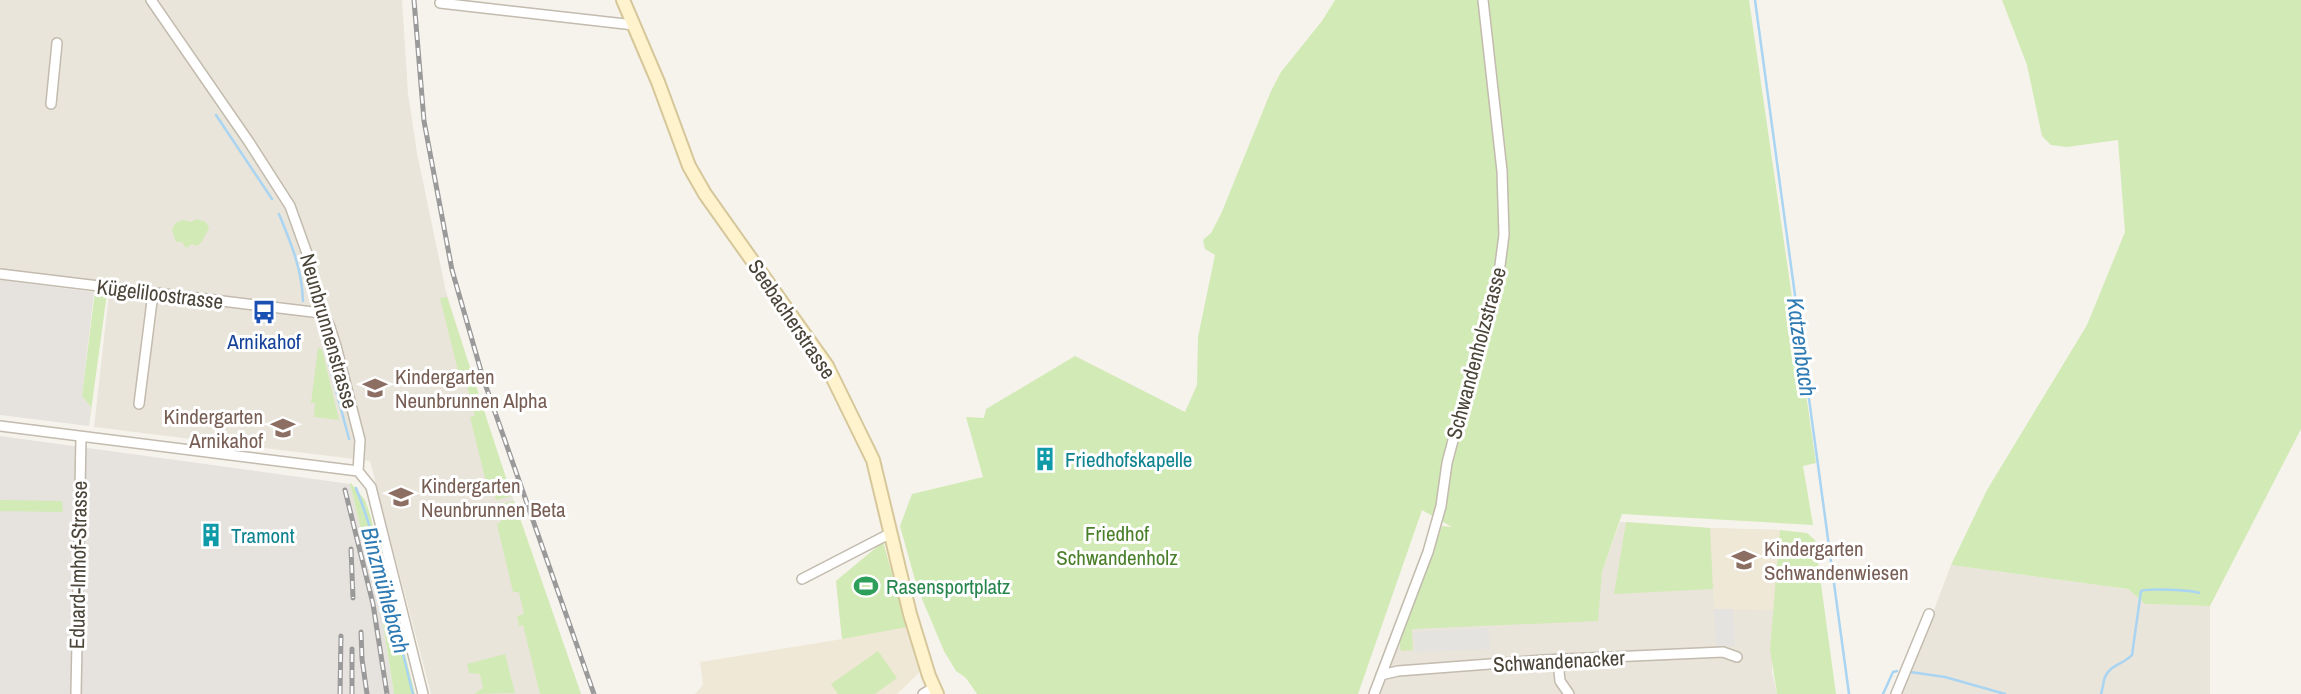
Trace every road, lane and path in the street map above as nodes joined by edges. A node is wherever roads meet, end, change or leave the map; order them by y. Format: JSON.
{"nodes":[{"id":1,"x":151,"y":0,"type":"edge"},
{"id":2,"x":623,"y":0,"type":"edge"},
{"id":3,"x":1483,"y":0,"type":"edge"},
{"id":4,"x":440,"y":4,"type":"dead end"},
{"id":5,"x":634,"y":25,"type":"junction"},
{"id":6,"x":57,"y":43,"type":"dead end"},
{"id":7,"x":51,"y":104,"type":"dead end"},
{"id":8,"x":0,"y":274,"type":"edge"},
{"id":9,"x":153,"y":293,"type":"junction"},
{"id":10,"x":321,"y":313,"type":"junction"},
{"id":11,"x":139,"y":404,"type":"dead end"},
{"id":12,"x":0,"y":426,"type":"edge"},
{"id":13,"x":81,"y":437,"type":"junction"},
{"id":14,"x":358,"y":471,"type":"junction"},
{"id":15,"x":891,"y":533,"type":"junction"},
{"id":16,"x":802,"y":579,"type":"dead end"},
{"id":17,"x":1929,"y":614,"type":"dead end"},
{"id":18,"x":1737,"y":657,"type":"dead end"},
{"id":19,"x":1558,"y":662,"type":"junction"},
{"id":20,"x":1381,"y":675,"type":"junction"},
{"id":21,"x":931,"y":692,"type":"edge"},
{"id":22,"x":76,"y":694,"type":"edge"},
{"id":23,"x":423,"y":694,"type":"edge"},
{"id":24,"x":1374,"y":694,"type":"edge"},
{"id":25,"x":1569,"y":694,"type":"edge"},
{"id":26,"x":1896,"y":694,"type":"edge"}],
"edges":[{"from":1,"to":10,"type":"street","name":"Neunbrunnenstrasse"},
{"from":2,"to":5,"type":"street","name":"Seebacherstrasse"},
{"from":3,"to":20,"type":"street","name":"Schwandenholzstrasse"},
{"from":4,"to":5,"type":"street"},
{"from":5,"to":15,"type":"street","name":"Seebacherstrasse"},
{"from":6,"to":7,"type":"street"},
{"from":8,"to":9,"type":"street","name":"Kügeliloostrasse"},
{"from":9,"to":10,"type":"street","name":"Kügeliloostrasse"},
{"from":9,"to":11,"type":"street"},
{"from":10,"to":14,"type":"street","name":"Neunbrunnenstrasse"},
{"from":12,"to":13,"type":"street"},
{"from":13,"to":14,"type":"street"},
{"from":13,"to":22,"type":"street","name":"Eduard-Imhof-Strasse"},
{"from":14,"to":23,"type":"street","name":"Neunbrunnenstrasse"},
{"from":15,"to":16,"type":"street"},
{"from":15,"to":21,"type":"street","name":"Seebacherstrasse"},
{"from":17,"to":26,"type":"street"},
{"from":18,"to":19,"type":"street","name":"Schwandenacker"},
{"from":19,"to":20,"type":"street","name":"Schwandenacker"},
{"from":19,"to":25,"type":"street"},
{"from":20,"to":24,"type":"street","name":"Schwandenholzstrasse"}]}
